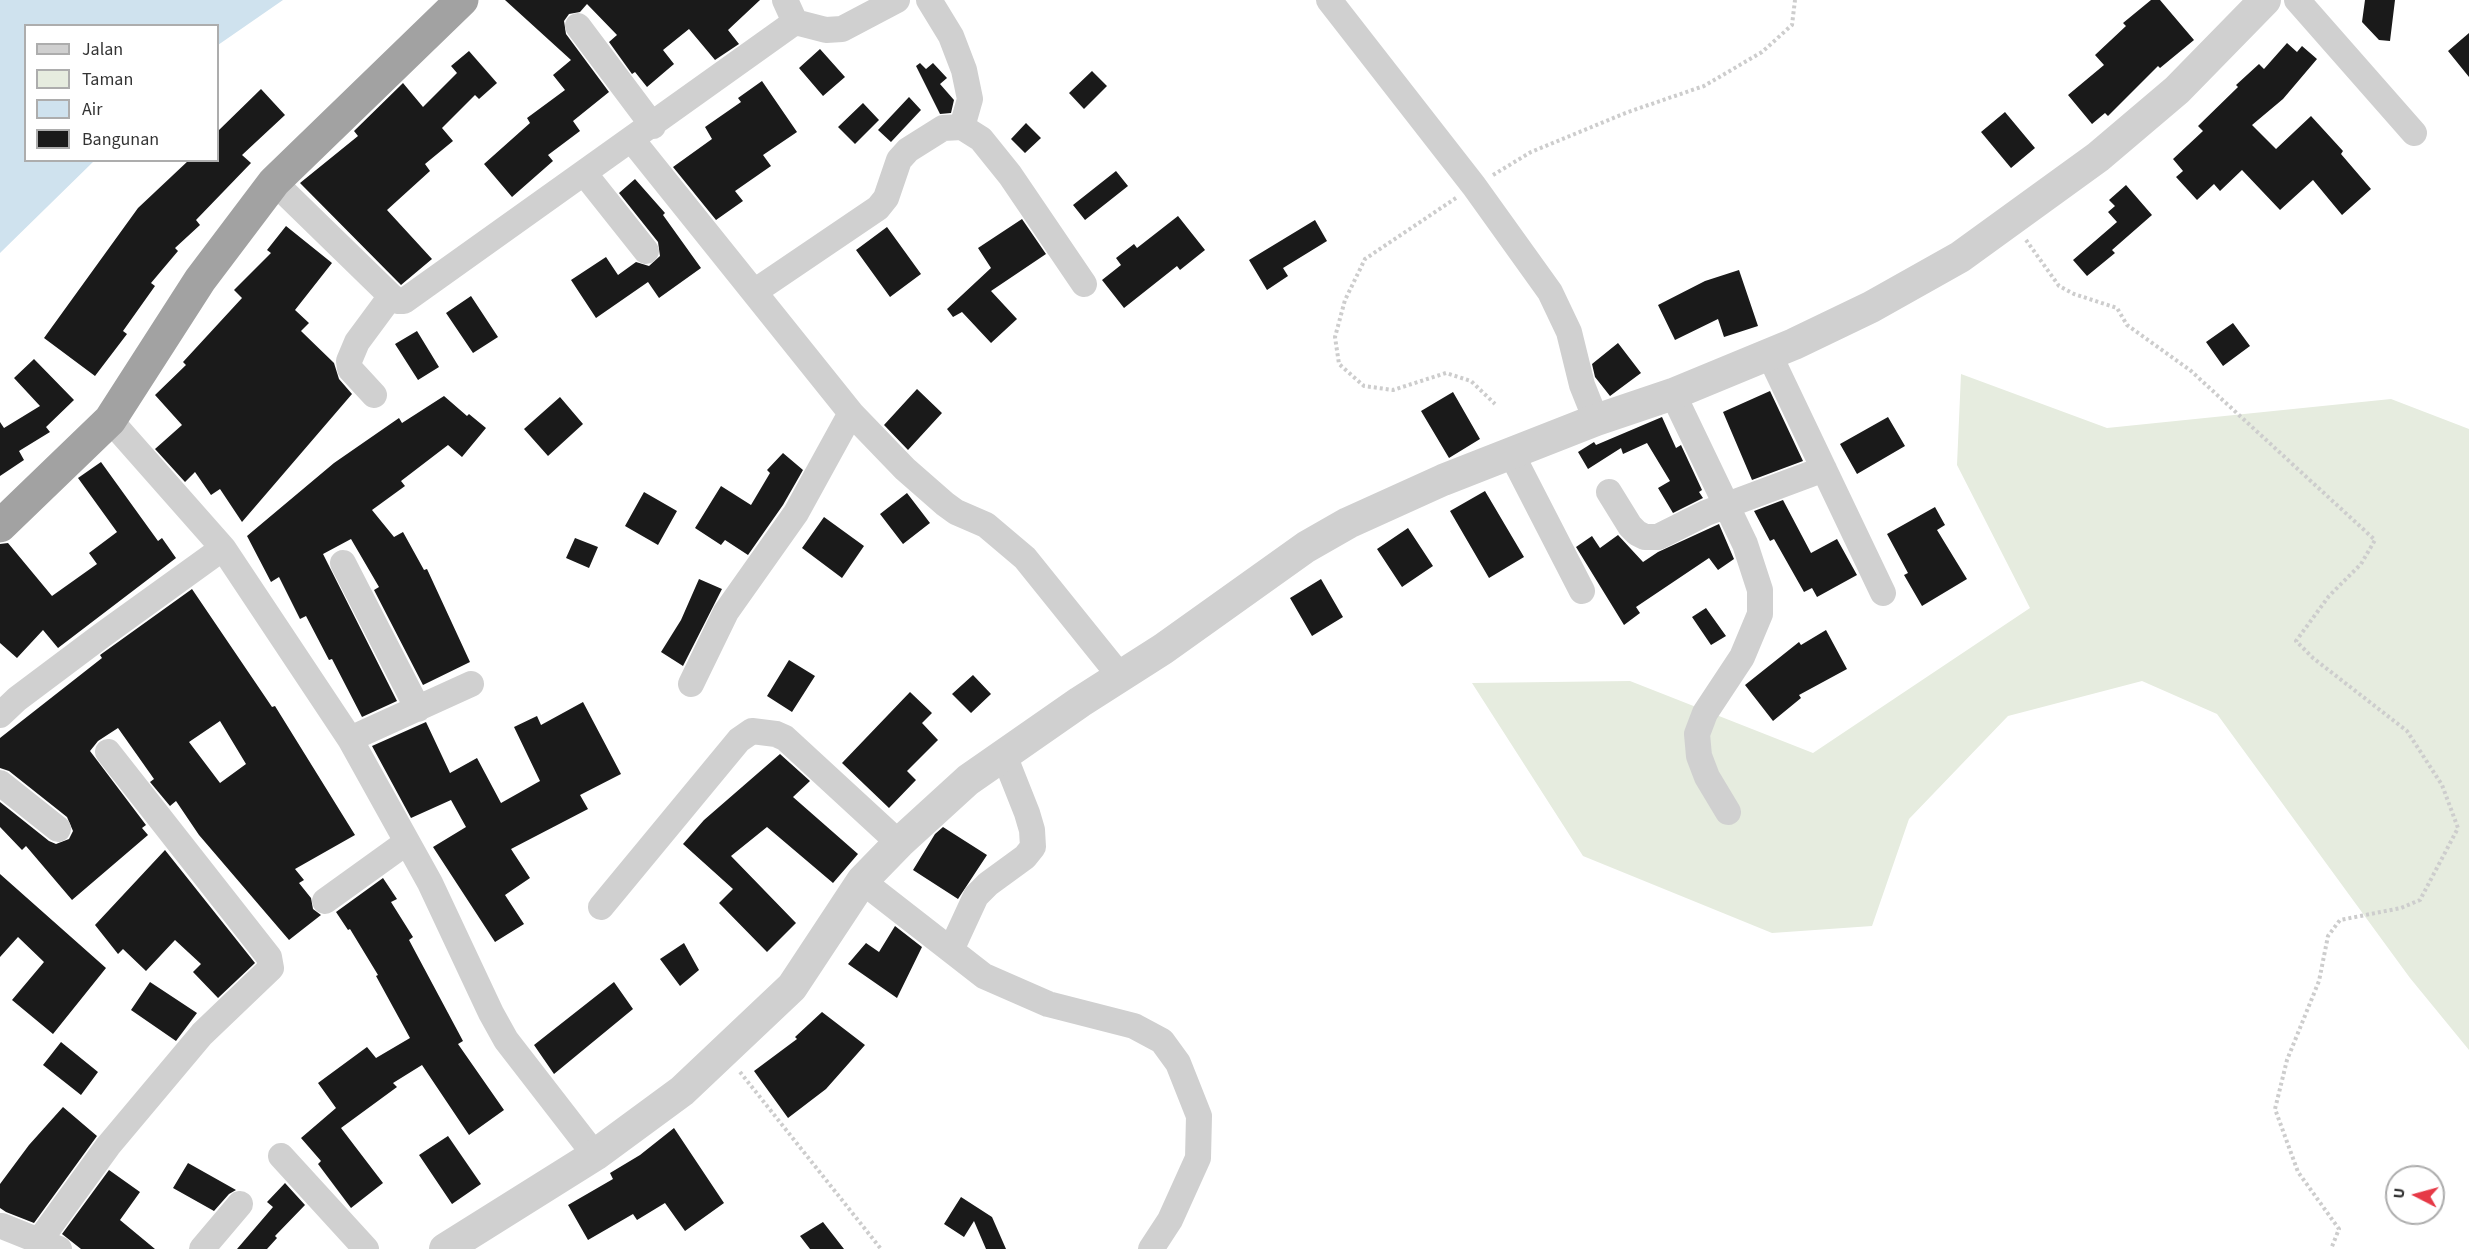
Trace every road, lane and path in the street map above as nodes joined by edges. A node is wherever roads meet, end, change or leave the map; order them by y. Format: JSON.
{"nodes":[{"id":1,"x":462,"y":0,"type":"edge"},
{"id":2,"x":897,"y":0,"type":"edge"},
{"id":3,"x":929,"y":0,"type":"edge"},
{"id":4,"x":1329,"y":0,"type":"edge"},
{"id":5,"x":2265,"y":0,"type":"edge"},
{"id":6,"x":2297,"y":0,"type":"edge"},
{"id":7,"x":790,"y":11,"type":"edge"},
{"id":8,"x":578,"y":26,"type":"dead end"},
{"id":9,"x":653,"y":126,"type":"junction"},
{"id":10,"x":962,"y":127,"type":"junction"},
{"id":11,"x":2414,"y":133,"type":"dead end"},
{"id":12,"x":632,"y":140,"type":"junction"},
{"id":13,"x":584,"y":173,"type":"junction"},
{"id":14,"x":274,"y":182,"type":"junction"},
{"id":15,"x":2012,"y":221,"type":"junction"},
{"id":16,"x":646,"y":251,"type":"dead end"},
{"id":17,"x":1084,"y":284,"type":"dead end"},
{"id":18,"x":754,"y":292,"type":"junction"},
{"id":19,"x":392,"y":296,"type":"junction"},
{"id":20,"x":1769,"y":354,"type":"junction"},
{"id":21,"x":1673,"y":394,"type":"junction"},
{"id":22,"x":374,"y":395,"type":"dead end"},
{"id":23,"x":851,"y":413,"type":"junction"},
{"id":24,"x":110,"y":420,"type":"junction"},
{"id":25,"x":1596,"y":420,"type":"junction"},
{"id":26,"x":1511,"y":453,"type":"junction"},
{"id":27,"x":1824,"y":469,"type":"junction"},
{"id":28,"x":1609,"y":492,"type":"dead end"},
{"id":29,"x":1726,"y":506,"type":"junction"},
{"id":30,"x":0,"y":526,"type":"edge"},
{"id":31,"x":223,"y":548,"type":"junction"},
{"id":32,"x":343,"y":563,"type":"dead end"},
{"id":33,"x":1582,"y":591,"type":"dead end"},
{"id":34,"x":1883,"y":593,"type":"dead end"},
{"id":35,"x":1120,"y":676,"type":"junction"},
{"id":36,"x":471,"y":684,"type":"dead end"},
{"id":37,"x":692,"y":684,"type":"dead end"},
{"id":38,"x":418,"y":709,"type":"junction"},
{"id":39,"x":0,"y":715,"type":"edge"},
{"id":40,"x":350,"y":739,"type":"junction"},
{"id":41,"x":108,"y":752,"type":"dead end"},
{"id":42,"x":1004,"y":755,"type":"junction"},
{"id":43,"x":0,"y":783,"type":"edge"},
{"id":44,"x":1728,"y":812,"type":"dead end"},
{"id":45,"x":58,"y":829,"type":"dead end"},
{"id":46,"x":407,"y":842,"type":"junction"},
{"id":47,"x":899,"y":843,"type":"junction"},
{"id":48,"x":862,"y":881,"type":"junction"},
{"id":49,"x":325,"y":901,"type":"dead end"},
{"id":50,"x":601,"y":907,"type":"dead end"},
{"id":51,"x":951,"y":950,"type":"junction"},
{"id":52,"x":724,"y":1053,"type":"junction"},
{"id":53,"x":595,"y":1155,"type":"junction"},
{"id":54,"x":281,"y":1156,"type":"dead end"},
{"id":55,"x":240,"y":1204,"type":"dead end"},
{"id":56,"x":1,"y":1227,"type":"edge"},
{"id":57,"x":49,"y":1245,"type":"edge"},
{"id":58,"x":202,"y":1249,"type":"edge"},
{"id":59,"x":366,"y":1249,"type":"edge"},
{"id":60,"x":445,"y":1249,"type":"edge"},
{"id":61,"x":881,"y":1249,"type":"edge"},
{"id":62,"x":1151,"y":1249,"type":"edge"},
{"id":63,"x":2331,"y":1249,"type":"edge"}],
"edges":[{"from":1,"to":14,"type":"highway"},
{"from":2,"to":7,"type":"street"},
{"from":3,"to":10,"type":"street"},
{"from":4,"to":25,"type":"street"},
{"from":5,"to":15,"type":"street"},
{"from":6,"to":11,"type":"street"},
{"from":7,"to":9,"type":"street"},
{"from":8,"to":9,"type":"street"},
{"from":9,"to":12,"type":"street"},
{"from":10,"to":17,"type":"street"},
{"from":10,"to":18,"type":"street"},
{"from":12,"to":13,"type":"street"},
{"from":12,"to":18,"type":"street"},
{"from":13,"to":16,"type":"street"},
{"from":13,"to":19,"type":"street"},
{"from":14,"to":19,"type":"street"},
{"from":14,"to":24,"type":"highway"},
{"from":15,"to":20,"type":"street"},
{"from":15,"to":63,"type":"path"},
{"from":18,"to":23,"type":"street"},
{"from":19,"to":22,"type":"street"},
{"from":20,"to":21,"type":"street"},
{"from":20,"to":27,"type":"street"},
{"from":21,"to":25,"type":"street"},
{"from":21,"to":29,"type":"street"},
{"from":23,"to":35,"type":"street"},
{"from":23,"to":37,"type":"street"},
{"from":24,"to":30,"type":"highway"},
{"from":24,"to":31,"type":"street"},
{"from":25,"to":26,"type":"street"},
{"from":26,"to":33,"type":"street"},
{"from":26,"to":35,"type":"street"},
{"from":27,"to":29,"type":"street"},
{"from":27,"to":34,"type":"street"},
{"from":28,"to":29,"type":"street"},
{"from":29,"to":44,"type":"street"},
{"from":31,"to":39,"type":"street"},
{"from":31,"to":40,"type":"street"},
{"from":32,"to":38,"type":"street"},
{"from":35,"to":42,"type":"street"},
{"from":36,"to":38,"type":"street"},
{"from":38,"to":40,"type":"street"},
{"from":40,"to":46,"type":"street"},
{"from":41,"to":57,"type":"street"},
{"from":42,"to":47,"type":"street"},
{"from":42,"to":51,"type":"street"},
{"from":43,"to":45,"type":"street"},
{"from":46,"to":49,"type":"street"},
{"from":46,"to":53,"type":"street"},
{"from":47,"to":48,"type":"street"},
{"from":47,"to":50,"type":"street"},
{"from":48,"to":51,"type":"street"},
{"from":48,"to":52,"type":"street"},
{"from":51,"to":62,"type":"street"},
{"from":52,"to":53,"type":"street"},
{"from":52,"to":61,"type":"path"},
{"from":53,"to":60,"type":"street"},
{"from":54,"to":59,"type":"street"},
{"from":55,"to":58,"type":"street"},
{"from":56,"to":57,"type":"street"}]}
